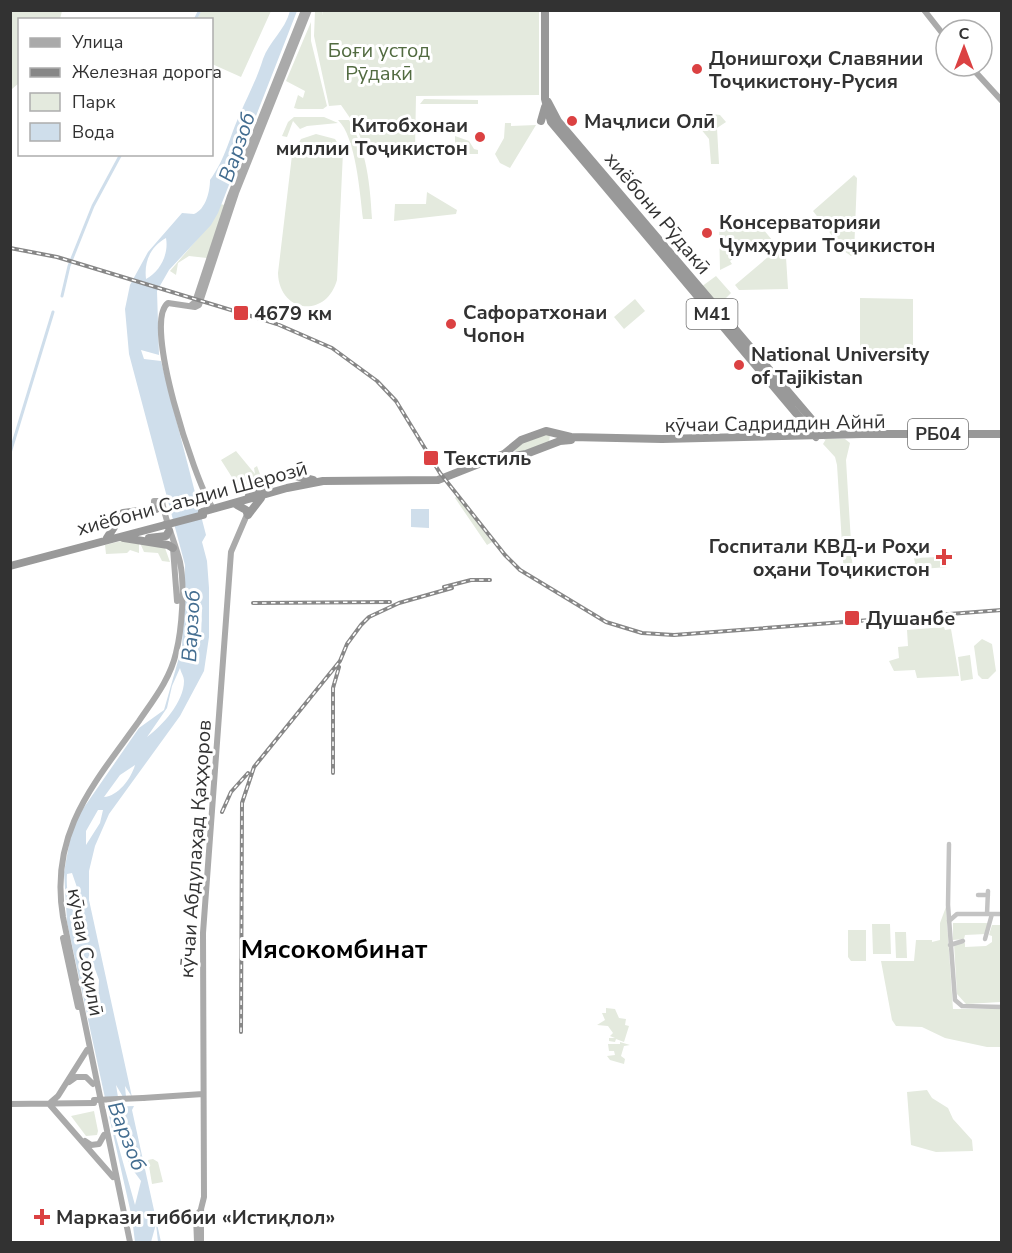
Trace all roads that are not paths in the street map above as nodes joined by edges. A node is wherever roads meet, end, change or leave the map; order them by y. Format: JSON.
{"nodes":[{"id":1,"x":304,"y":10,"type":"edge"},
{"id":2,"x":309,"y":10,"type":"edge"},
{"id":3,"x":547,"y":10,"type":"edge"},
{"id":4,"x":924,"y":10,"type":"edge"},
{"id":5,"x":934,"y":23,"type":"edge"},
{"id":6,"x":293,"y":44,"type":"junction"},
{"id":7,"x":981,"y":78,"type":"edge"},
{"id":8,"x":556,"y":97,"type":"dead end"},
{"id":9,"x":1002,"y":101,"type":"edge"},
{"id":10,"x":545,"y":104,"type":"junction"},
{"id":11,"x":554,"y":124,"type":"junction"},
{"id":12,"x":553,"y":433,"type":"joint"},
{"id":13,"x":819,"y":436,"type":"junction"},
{"id":14,"x":1002,"y":436,"type":"edge"},
{"id":15,"x":549,"y":445,"type":"joint"},
{"id":16,"x":297,"y":468,"type":"dead end"},
{"id":17,"x":299,"y":477,"type":"junction"},
{"id":18,"x":324,"y":481,"type":"junction"},
{"id":19,"x":269,"y":485,"type":"dead end"},
{"id":20,"x":287,"y":488,"type":"junction"},
{"id":21,"x":257,"y":498,"type":"junction"},
{"id":22,"x":208,"y":500,"type":"junction"},
{"id":23,"x":234,"y":504,"type":"junction"},
{"id":24,"x":157,"y":507,"type":"junction"},
{"id":25,"x":205,"y":512,"type":"junction"},
{"id":26,"x":248,"y":515,"type":"junction"},
{"id":27,"x":165,"y":524,"type":"junction"},
{"id":28,"x":115,"y":525,"type":"junction"},
{"id":29,"x":121,"y":535,"type":"junction"},
{"id":30,"x":107,"y":538,"type":"junction"},
{"id":31,"x":173,"y":548,"type":"junction"},
{"id":32,"x":10,"y":564,"type":"edge"},
{"id":33,"x":178,"y":564,"type":"junction"},
{"id":34,"x":77,"y":994,"type":"junction"},
{"id":35,"x":87,"y":1050,"type":"junction"},
{"id":36,"x":93,"y":1084,"type":"junction"},
{"id":37,"x":203,"y":1097,"type":"junction"},
{"id":38,"x":10,"y":1102,"type":"edge"},
{"id":39,"x":50,"y":1103,"type":"junction"},
{"id":40,"x":67,"y":1103,"type":"junction"},
{"id":41,"x":104,"y":1135,"type":"junction"},
{"id":42,"x":113,"y":1177,"type":"junction"},
{"id":43,"x":128,"y":1242,"type":"edge"},
{"id":44,"x":199,"y":1242,"type":"edge"}],
"edges":[{"from":1,"to":6,"type":"main road"},
{"from":2,"to":6,"type":"main road"},
{"from":3,"to":10,"type":"highway","number":"M41"},
{"from":3,"to":10,"type":"highway","number":"M41"},
{"from":4,"to":5,"type":"main road"},
{"from":6,"to":22,"type":"main road"},
{"from":7,"to":9,"type":"main road"},
{"from":8,"to":10,"type":"highway"},
{"from":10,"to":11,"type":"highway","number":"M41"},
{"from":10,"to":11,"type":"highway"},
{"from":11,"to":13,"type":"highway","name":"хиёбони Рӯдакӣ","number":"M41"},
{"from":12,"to":13,"type":"highway","name":"кӯчаи Садриддин Айнӣ"},
{"from":12,"to":18,"type":"highway","name":"хиёбони Саъдии Шерозӣ"},
{"from":13,"to":14,"type":"highway","name":"кӯчаи Садриддин Айнӣ","number":"РБ04"},
{"from":13,"to":15,"type":"highway","name":"кӯчаи Садриддин Айнӣ"},
{"from":15,"to":21,"type":"highway","name":"хиёбони Саъдии Шерозӣ"},
{"from":16,"to":17,"type":"highway"},
{"from":17,"to":18,"type":"highway"},
{"from":17,"to":20,"type":"highway"},
{"from":18,"to":20,"type":"highway","name":"хиёбони Саъдии Шерозӣ"},
{"from":19,"to":23,"type":"highway"},
{"from":20,"to":21,"type":"highway","name":"хиёбони Саъдии Шерозӣ"},
{"from":21,"to":23,"type":"highway","name":"хиёбони Саъдии Шерозӣ"},
{"from":21,"to":26,"type":"highway"},
{"from":22,"to":23,"type":"main road"},
{"from":22,"to":25,"type":"main road"},
{"from":23,"to":25,"type":"highway","name":"хиёбони Саъдии Шерозӣ"},
{"from":23,"to":26,"type":"highway"},
{"from":24,"to":27,"type":"main road"},
{"from":24,"to":28,"type":"highway"},
{"from":24,"to":33,"type":"main road","name":"кӯчаи Соҳилӣ"},
{"from":25,"to":27,"type":"highway","name":"хиёбони Саъдии Шерозӣ","bridge":true},
{"from":26,"to":37,"type":"main road","name":"кӯчаи Абдулаҳад Қаҳҳоров"},
{"from":27,"to":29,"type":"highway","name":"хиёбони Саъдии Шерозӣ"},
{"from":27,"to":29,"type":"highway","name":"хиёбони Саъдии Шерозӣ"},
{"from":27,"to":31,"type":"main road","name":"кӯчаи Соҳилӣ"},
{"from":28,"to":29,"type":"highway"},
{"from":28,"to":30,"type":"highway"},
{"from":29,"to":30,"type":"highway","name":"хиёбони Саъдии Шерозӣ"},
{"from":29,"to":31,"type":"highway"},
{"from":29,"to":32,"type":"highway","name":"хиёбони Саъдии Шерозӣ"},
{"from":30,"to":32,"type":"highway","name":"хиёбони Саъдии Шерозӣ"},
{"from":31,"to":33,"type":"main road","name":"кӯчаи Соҳилӣ"},
{"from":33,"to":34,"type":"main road","name":"кӯчаи Соҳилӣ"},
{"from":34,"to":35,"type":"main road","name":"кӯчаи Соҳилӣ"},
{"from":34,"to":43,"type":"main road"},
{"from":35,"to":36,"type":"main road","name":"кӯчаи Соҳилӣ"},
{"from":35,"to":39,"type":"main road"},
{"from":36,"to":40,"type":"main road"},
{"from":36,"to":41,"type":"main road","name":"кӯчаи Соҳилӣ"},
{"from":37,"to":40,"type":"main road","bridge":true},
{"from":37,"to":44,"type":"main road","name":"кӯчаи Абдулаҳад Қаҳҳоров"},
{"from":38,"to":39,"type":"main road"},
{"from":39,"to":40,"type":"main road"},
{"from":39,"to":42,"type":"main road"},
{"from":40,"to":41,"type":"main road"},
{"from":41,"to":42,"type":"main road","name":"кӯчаи Соҳилӣ"},
{"from":42,"to":43,"type":"main road","name":"кӯчаи Соҳилӣ"}]}
